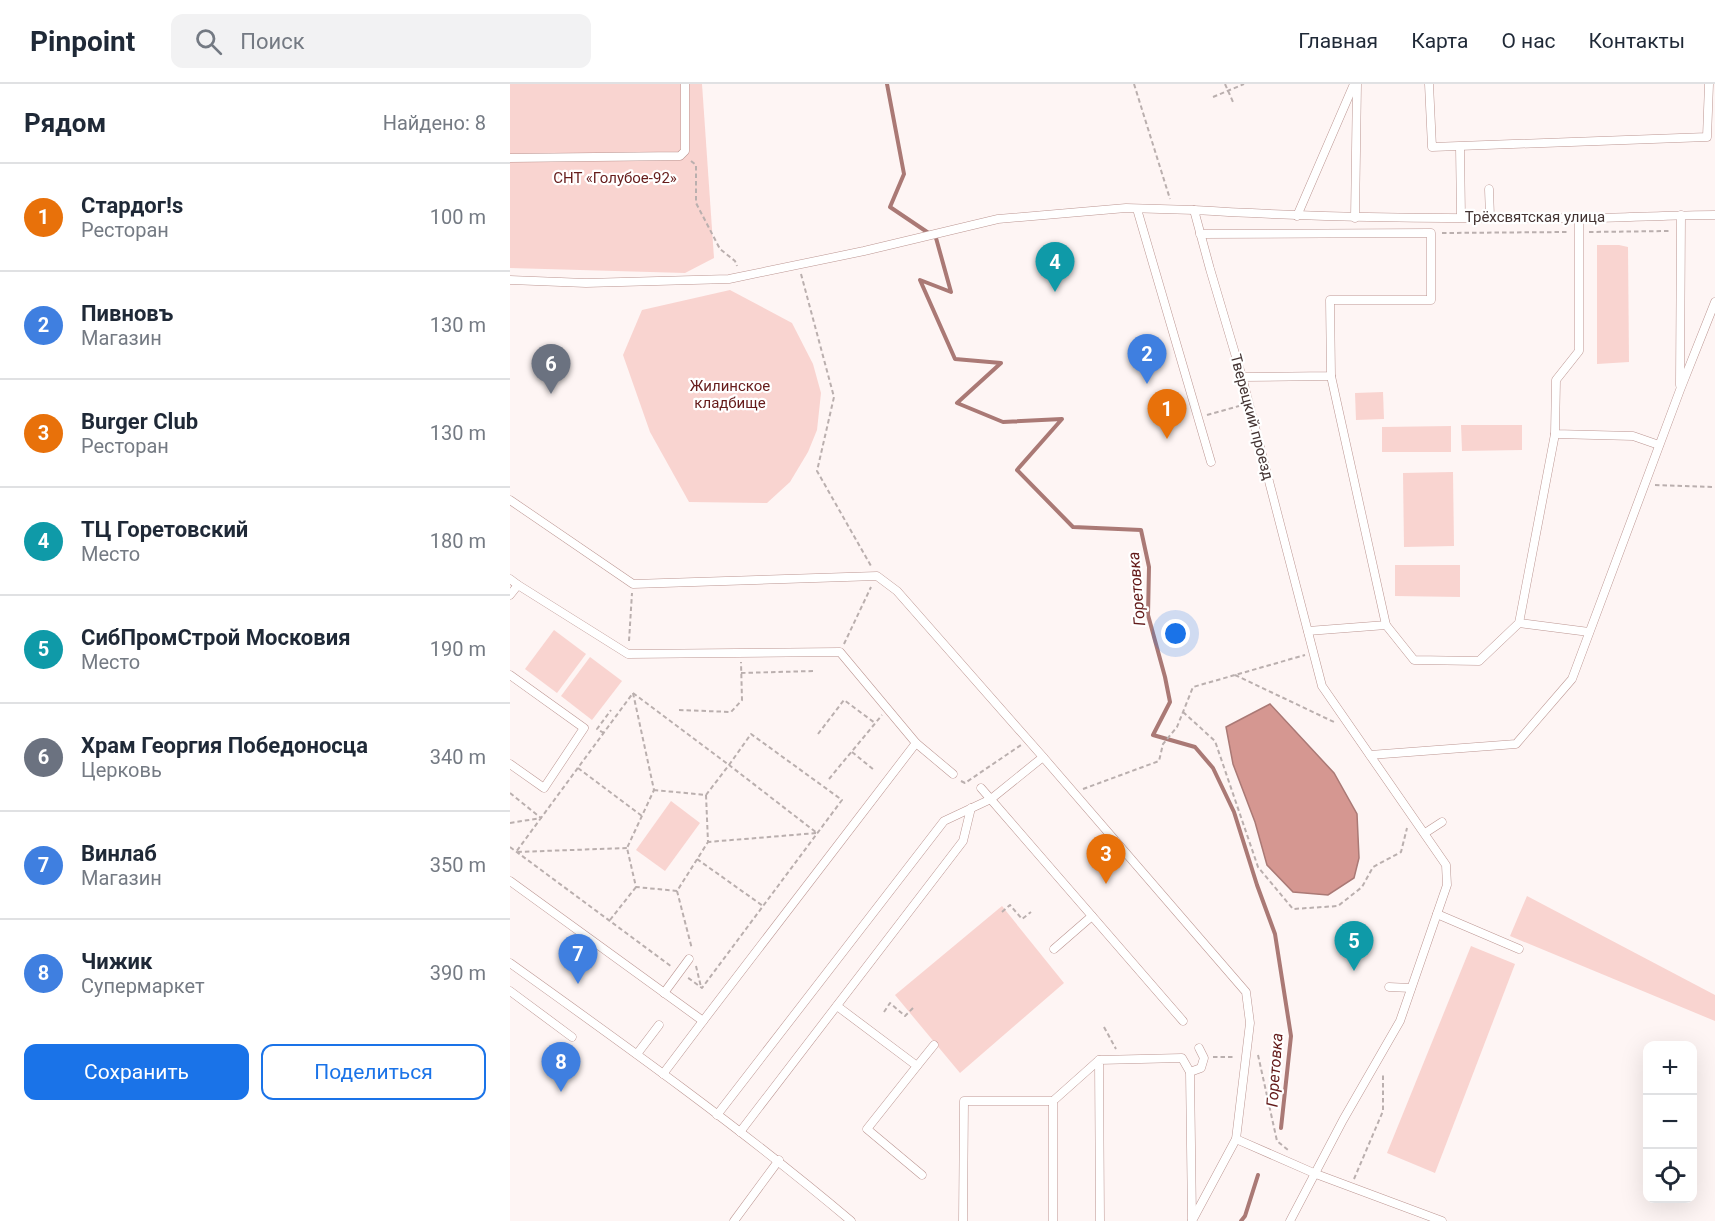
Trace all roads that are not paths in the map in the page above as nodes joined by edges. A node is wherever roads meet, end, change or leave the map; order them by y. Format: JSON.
{"nodes":[{"id":1,"x":685,"y":84,"type":"edge"},
{"id":2,"x":1355,"y":84,"type":"edge"},
{"id":3,"x":1429,"y":84,"type":"edge"},
{"id":4,"x":1709,"y":84,"type":"edge"},
{"id":5,"x":1460,"y":147,"type":"junction"},
{"id":6,"x":510,"y":158,"type":"edge"},
{"id":7,"x":1489,"y":189,"type":"dead end"},
{"id":8,"x":1137,"y":208,"type":"junction"},
{"id":9,"x":1194,"y":210,"type":"junction"},
{"id":10,"x":1681,"y":215,"type":"junction"},
{"id":11,"x":1715,"y":215,"type":"edge"},
{"id":12,"x":1297,"y":216,"type":"junction"},
{"id":13,"x":1461,"y":217,"type":"junction"},
{"id":14,"x":1490,"y":217,"type":"junction"},
{"id":15,"x":1355,"y":218,"type":"junction"},
{"id":16,"x":1579,"y":218,"type":"junction"},
{"id":17,"x":1200,"y":234,"type":"junction"},
{"id":18,"x":510,"y":280,"type":"edge"},
{"id":19,"x":1715,"y":302,"type":"edge"},
{"id":20,"x":1331,"y":376,"type":"junction"},
{"id":21,"x":1242,"y":377,"type":"junction"},
{"id":22,"x":1680,"y":390,"type":"junction"},
{"id":23,"x":1555,"y":434,"type":"junction"},
{"id":24,"x":1659,"y":445,"type":"junction"},
{"id":25,"x":1211,"y":462,"type":"dead end"},
{"id":26,"x":510,"y":500,"type":"edge"},
{"id":27,"x":510,"y":579,"type":"edge"},
{"id":28,"x":518,"y":585,"type":"junction"},
{"id":29,"x":510,"y":595,"type":"edge"},
{"id":30,"x":1519,"y":623,"type":"junction"},
{"id":31,"x":1386,"y":625,"type":"junction"},
{"id":32,"x":1308,"y":631,"type":"junction"},
{"id":33,"x":1589,"y":632,"type":"junction"},
{"id":34,"x":510,"y":675,"type":"edge"},
{"id":35,"x":916,"y":743,"type":"junction"},
{"id":36,"x":1370,"y":755,"type":"junction"},
{"id":37,"x":1043,"y":757,"type":"junction"},
{"id":38,"x":510,"y":764,"type":"edge"},
{"id":39,"x":953,"y":774,"type":"road end"},
{"id":40,"x":981,"y":788,"type":"dead end"},
{"id":41,"x":991,"y":799,"type":"junction"},
{"id":42,"x":971,"y":808,"type":"junction"},
{"id":43,"x":1442,"y":822,"type":"dead end"},
{"id":44,"x":1425,"y":833,"type":"junction"},
{"id":45,"x":510,"y":881,"type":"edge"},
{"id":46,"x":1437,"y":914,"type":"junction"},
{"id":47,"x":1092,"y":916,"type":"junction"},
{"id":48,"x":1054,"y":949,"type":"dead end"},
{"id":49,"x":1519,"y":949,"type":"dead end"},
{"id":50,"x":689,"y":959,"type":"dead end"},
{"id":51,"x":510,"y":963,"type":"edge"},
{"id":52,"x":1389,"y":987,"type":"dead end"},
{"id":53,"x":1411,"y":988,"type":"junction"},
{"id":54,"x":510,"y":992,"type":"edge"},
{"id":55,"x":664,"y":993,"type":"junction"},
{"id":56,"x":837,"y":1006,"type":"junction"},
{"id":57,"x":703,"y":1021,"type":"junction"},
{"id":58,"x":1183,"y":1021,"type":"dead end"},
{"id":59,"x":659,"y":1025,"type":"dead end"},
{"id":60,"x":572,"y":1037,"type":"dead end"},
{"id":61,"x":934,"y":1045,"type":"dead end"},
{"id":62,"x":1199,"y":1048,"type":"dead end"},
{"id":63,"x":638,"y":1054,"type":"junction"},
{"id":64,"x":1100,"y":1060,"type":"junction"},
{"id":65,"x":917,"y":1066,"type":"junction"},
{"id":66,"x":1190,"y":1072,"type":"junction"},
{"id":67,"x":663,"y":1074,"type":"junction"},
{"id":68,"x":1053,"y":1101,"type":"junction"},
{"id":69,"x":717,"y":1115,"type":"junction"},
{"id":70,"x":740,"y":1132,"type":"junction"},
{"id":71,"x":1236,"y":1139,"type":"junction"},
{"id":72,"x":779,"y":1160,"type":"junction"},
{"id":73,"x":1316,"y":1174,"type":"junction"},
{"id":74,"x":922,"y":1175,"type":"dead end"},
{"id":75,"x":734,"y":1221,"type":"edge"},
{"id":76,"x":851,"y":1221,"type":"edge"},
{"id":77,"x":963,"y":1221,"type":"edge"},
{"id":78,"x":1053,"y":1221,"type":"edge"},
{"id":79,"x":1100,"y":1221,"type":"edge"},
{"id":80,"x":1192,"y":1221,"type":"edge"},
{"id":81,"x":1290,"y":1221,"type":"edge"},
{"id":82,"x":1442,"y":1221,"type":"edge"}],
"edges":[{"from":1,"to":6,"type":"lane"},
{"from":2,"to":12,"type":"lane"},
{"from":2,"to":15,"type":"lane"},
{"from":3,"to":5,"type":"lane"},
{"from":4,"to":5,"type":"lane"},
{"from":5,"to":13,"type":"lane"},
{"from":7,"to":14,"type":"lane"},
{"from":8,"to":9,"type":"lane"},
{"from":8,"to":18,"type":"lane"},
{"from":8,"to":25,"type":"lane"},
{"from":9,"to":12,"type":"lane"},
{"from":9,"to":17,"type":"lane","name":"Тверецкий проезд"},
{"from":10,"to":11,"type":"lane","name":"Трёхсвятская улица"},
{"from":10,"to":16,"type":"lane","name":"Трёхсвятская улица"},
{"from":10,"to":22,"type":"lane"},
{"from":12,"to":15,"type":"lane"},
{"from":13,"to":14,"type":"lane","name":"Трёхсвятская улица"},
{"from":13,"to":15,"type":"lane","name":"Трёхсвятская улица"},
{"from":14,"to":16,"type":"lane","name":"Трёхсвятская улица"},
{"from":16,"to":23,"type":"lane"},
{"from":17,"to":20,"type":"lane"},
{"from":17,"to":21,"type":"lane","name":"Тверецкий проезд"},
{"from":19,"to":22,"type":"lane"},
{"from":20,"to":21,"type":"lane"},
{"from":20,"to":31,"type":"lane"},
{"from":21,"to":32,"type":"lane","name":"Тверецкий проезд"},
{"from":22,"to":24,"type":"lane"},
{"from":23,"to":24,"type":"lane"},
{"from":23,"to":30,"type":"lane"},
{"from":24,"to":33,"type":"lane"},
{"from":26,"to":37,"type":"lane"},
{"from":27,"to":28,"type":"lane"},
{"from":28,"to":29,"type":"lane"},
{"from":28,"to":35,"type":"lane"},
{"from":30,"to":31,"type":"lane"},
{"from":30,"to":33,"type":"lane"},
{"from":31,"to":32,"type":"lane"},
{"from":32,"to":36,"type":"lane","name":"Тверецкий проезд"},
{"from":33,"to":36,"type":"lane"},
{"from":34,"to":38,"type":"lane"},
{"from":35,"to":39,"type":"lane"},
{"from":35,"to":57,"type":"lane"},
{"from":36,"to":44,"type":"lane","name":"Тверецкий проезд"},
{"from":37,"to":41,"type":"lane"},
{"from":37,"to":71,"type":"lane"},
{"from":40,"to":41,"type":"lane"},
{"from":41,"to":42,"type":"lane"},
{"from":41,"to":47,"type":"lane"},
{"from":42,"to":56,"type":"lane"},
{"from":42,"to":69,"type":"lane"},
{"from":43,"to":44,"type":"lane"},
{"from":44,"to":46,"type":"lane","name":"Тверецкий проезд"},
{"from":45,"to":55,"type":"lane"},
{"from":46,"to":49,"type":"lane"},
{"from":46,"to":53,"type":"lane","name":"Тверецкий проезд"},
{"from":47,"to":48,"type":"lane"},
{"from":47,"to":58,"type":"lane"},
{"from":50,"to":55,"type":"lane"},
{"from":51,"to":63,"type":"lane"},
{"from":52,"to":53,"type":"lane"},
{"from":53,"to":73,"type":"lane","name":"Тверецкий проезд"},
{"from":54,"to":60,"type":"lane"},
{"from":55,"to":57,"type":"lane"},
{"from":56,"to":65,"type":"lane"},
{"from":56,"to":70,"type":"lane"},
{"from":57,"to":67,"type":"lane"},
{"from":59,"to":63,"type":"lane"},
{"from":61,"to":65,"type":"lane"},
{"from":62,"to":66,"type":"lane"},
{"from":63,"to":67,"type":"lane"},
{"from":64,"to":66,"type":"lane"},
{"from":64,"to":68,"type":"lane"},
{"from":64,"to":79,"type":"lane"},
{"from":65,"to":74,"type":"lane"},
{"from":66,"to":80,"type":"lane"},
{"from":67,"to":69,"type":"lane"},
{"from":68,"to":77,"type":"lane"},
{"from":68,"to":78,"type":"lane"},
{"from":69,"to":70,"type":"lane"},
{"from":70,"to":72,"type":"lane"},
{"from":71,"to":73,"type":"lane"},
{"from":71,"to":80,"type":"lane"},
{"from":72,"to":75,"type":"lane"},
{"from":72,"to":76,"type":"lane"},
{"from":73,"to":81,"type":"lane","name":"Тверецкий проезд"},
{"from":73,"to":82,"type":"lane"}]}
